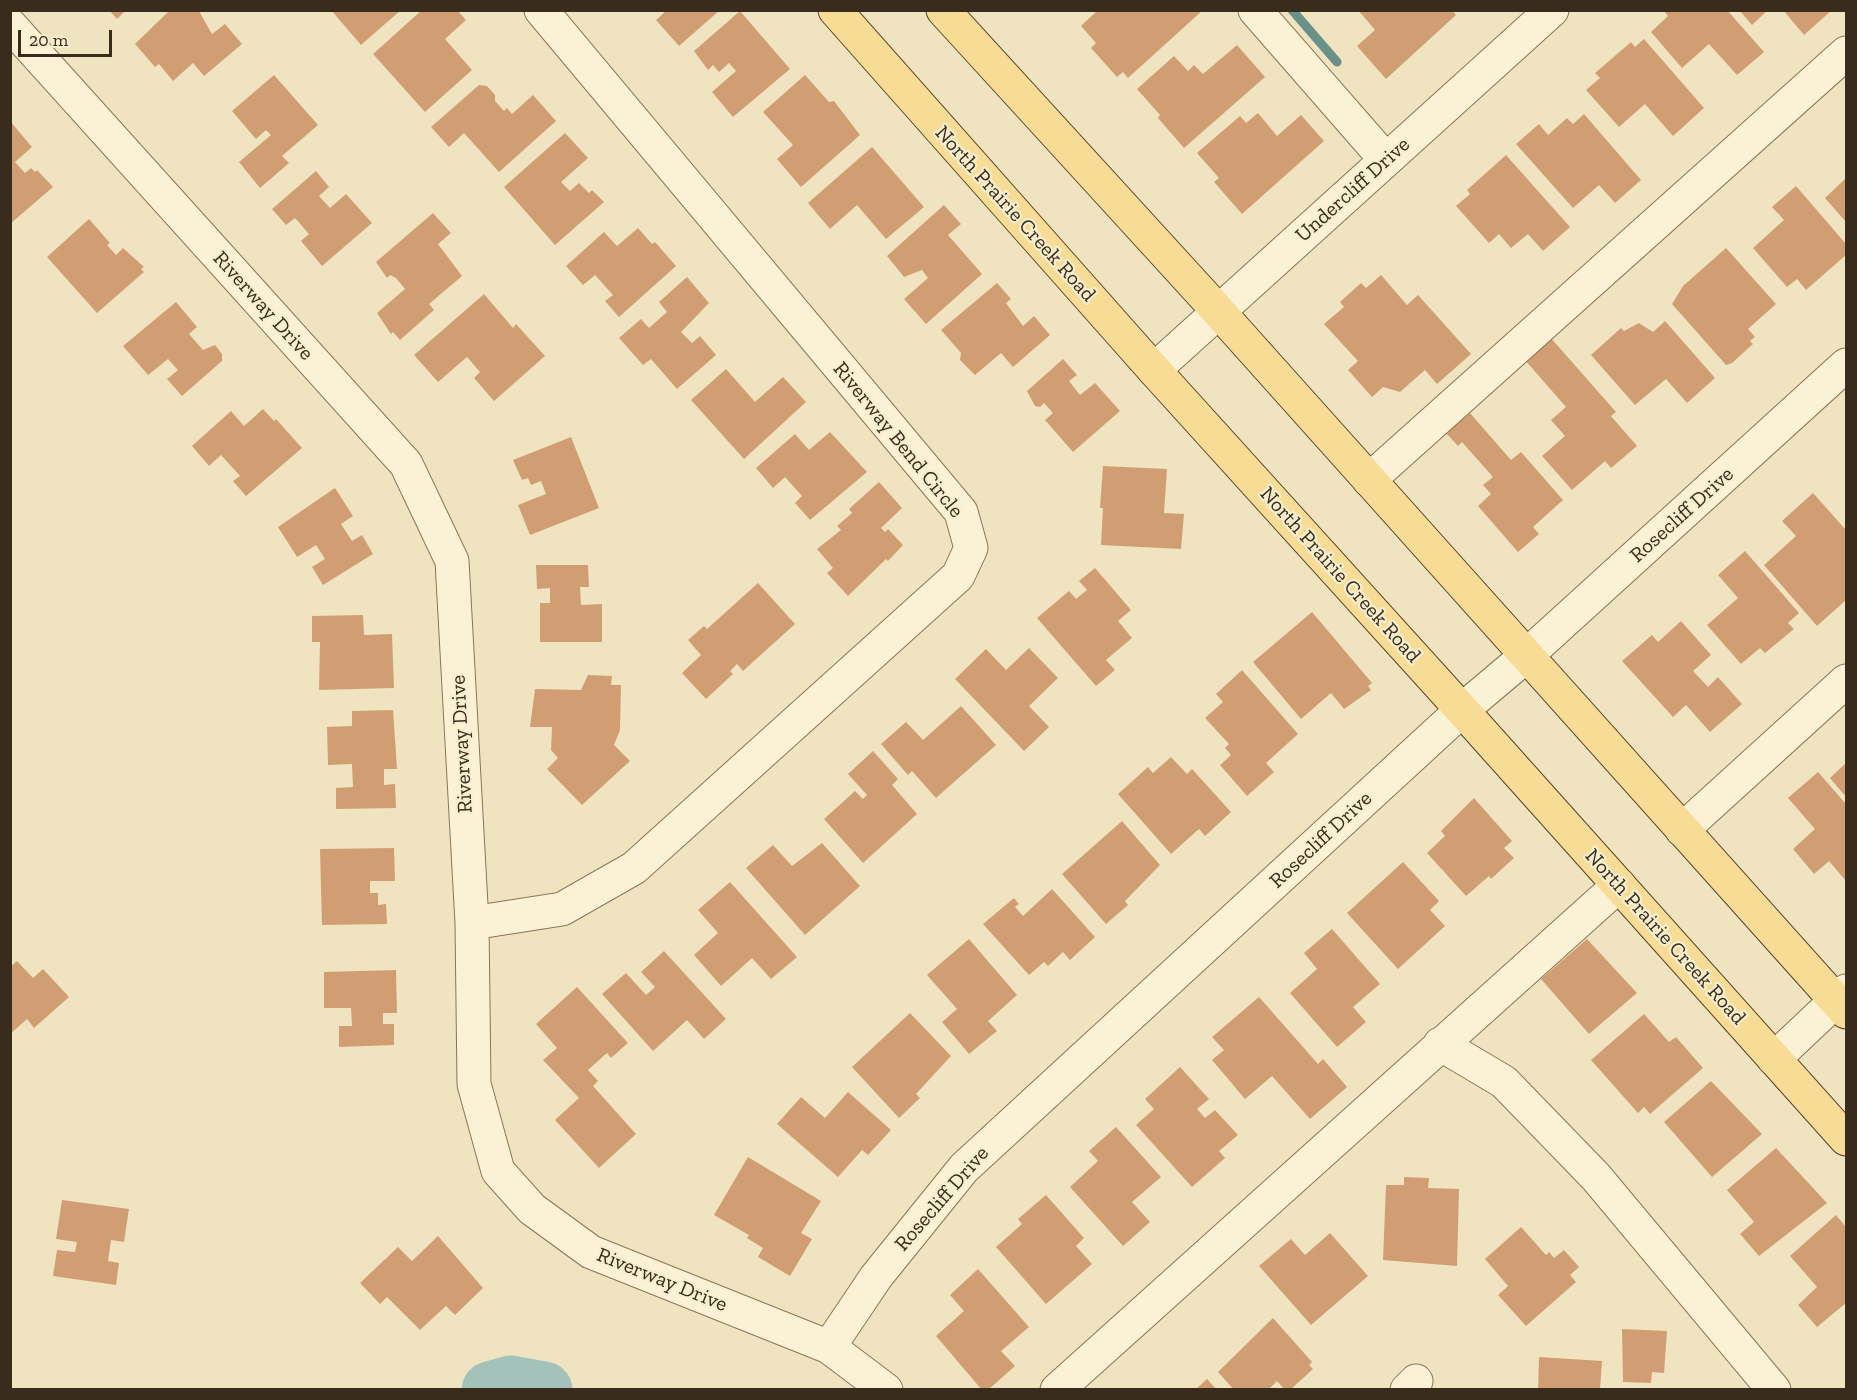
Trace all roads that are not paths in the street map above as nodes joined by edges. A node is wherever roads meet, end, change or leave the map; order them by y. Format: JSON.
{"nodes":[{"id":1,"x":541,"y":10,"type":"edge"},
{"id":2,"x":834,"y":10,"type":"edge"},
{"id":3,"x":943,"y":10,"type":"edge"},
{"id":4,"x":1255,"y":10,"type":"edge"},
{"id":5,"x":1549,"y":11,"type":"edge"},
{"id":6,"x":10,"y":25,"type":"edge"},
{"id":7,"x":1846,"y":53,"type":"edge"},
{"id":8,"x":1386,"y":160,"type":"junction"},
{"id":9,"x":1219,"y":312,"type":"junction"},
{"id":10,"x":1846,"y":364,"type":"edge"},
{"id":11,"x":1154,"y":370,"type":"junction"},
{"id":12,"x":1369,"y":480,"type":"junction"},
{"id":13,"x":1526,"y":656,"type":"junction"},
{"id":14,"x":1846,"y":681,"type":"edge"},
{"id":15,"x":1462,"y":710,"type":"junction"},
{"id":16,"x":1682,"y":830,"type":"junction"},
{"id":17,"x":1619,"y":885,"type":"junction"},
{"id":18,"x":472,"y":923,"type":"junction"},
{"id":19,"x":1843,"y":1001,"type":"edge"},
{"id":20,"x":1440,"y":1044,"type":"junction"},
{"id":21,"x":1774,"y":1059,"type":"junction"},
{"id":22,"x":1846,"y":1139,"type":"edge"},
{"id":23,"x":829,"y":1347,"type":"junction"},
{"id":24,"x":886,"y":1389,"type":"edge"},
{"id":25,"x":1057,"y":1389,"type":"edge"},
{"id":26,"x":1774,"y":1389,"type":"edge"}],
"edges":[{"from":1,"to":18,"type":"street","name":"Riverway Bend Circle"},
{"from":2,"to":11,"type":"main road","name":"North Prairie Creek Road"},
{"from":3,"to":9,"type":"main road"},
{"from":4,"to":8,"type":"street"},
{"from":5,"to":8,"type":"street","name":"Undercliff Drive"},
{"from":6,"to":18,"type":"street","name":"Riverway Drive"},
{"from":7,"to":12,"type":"street"},
{"from":8,"to":9,"type":"street","name":"Undercliff Drive"},
{"from":9,"to":11,"type":"street","name":"Undercliff Drive"},
{"from":9,"to":12,"type":"main road"},
{"from":10,"to":13,"type":"street","name":"Rosecliff Drive"},
{"from":11,"to":15,"type":"main road","name":"North Prairie Creek Road"},
{"from":12,"to":13,"type":"main road"},
{"from":13,"to":15,"type":"street","name":"Rosecliff Drive"},
{"from":13,"to":16,"type":"main road"},
{"from":14,"to":16,"type":"street"},
{"from":15,"to":17,"type":"main road","name":"North Prairie Creek Road"},
{"from":15,"to":23,"type":"street","name":"Rosecliff Drive"},
{"from":16,"to":19,"type":"main road"},
{"from":17,"to":20,"type":"street"},
{"from":17,"to":21,"type":"main road","name":"North Prairie Creek Road"},
{"from":18,"to":23,"type":"street","name":"Riverway Drive"},
{"from":19,"to":21,"type":"street"},
{"from":20,"to":25,"type":"street"},
{"from":20,"to":26,"type":"street"},
{"from":21,"to":22,"type":"main road","name":"North Prairie Creek Road"},
{"from":23,"to":24,"type":"street","name":"Riverway Drive"}]}
